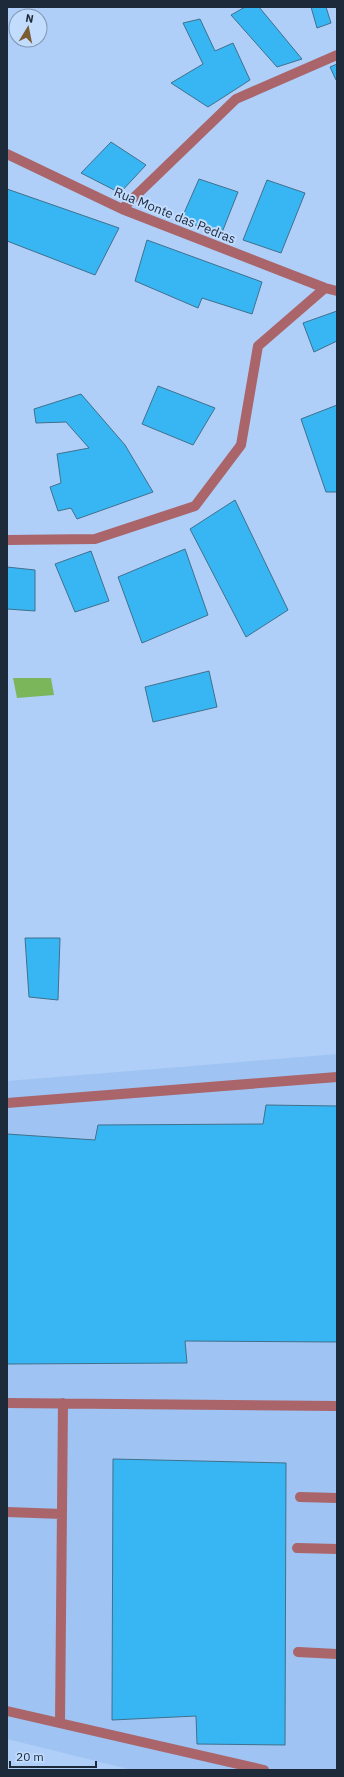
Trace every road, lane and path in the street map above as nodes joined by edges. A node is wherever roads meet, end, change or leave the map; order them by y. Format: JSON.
{"nodes":[{"id":1,"x":337,"y":55,"type":"edge"},
{"id":2,"x":7,"y":154,"type":"edge"},
{"id":3,"x":122,"y":209,"type":"junction"},
{"id":4,"x":325,"y":288,"type":"junction"},
{"id":5,"x":337,"y":291,"type":"edge"},
{"id":6,"x":7,"y":540,"type":"edge"},
{"id":7,"x":337,"y":1077,"type":"edge"},
{"id":8,"x":7,"y":1104,"type":"edge"},
{"id":9,"x":7,"y":1403,"type":"edge"},
{"id":10,"x":63,"y":1403,"type":"junction"},
{"id":11,"x":337,"y":1406,"type":"edge"},
{"id":12,"x":300,"y":1497,"type":"dead end"},
{"id":13,"x":337,"y":1498,"type":"edge"},
{"id":14,"x":7,"y":1512,"type":"edge"},
{"id":15,"x":62,"y":1514,"type":"junction"},
{"id":16,"x":297,"y":1548,"type":"dead end"},
{"id":17,"x":337,"y":1548,"type":"edge"},
{"id":18,"x":298,"y":1652,"type":"dead end"},
{"id":19,"x":337,"y":1654,"type":"edge"},
{"id":20,"x":7,"y":1711,"type":"edge"},
{"id":21,"x":60,"y":1723,"type":"junction"},
{"id":22,"x":264,"y":1770,"type":"edge"}],
"edges":[{"from":1,"to":3,"type":"street"},
{"from":2,"to":3,"type":"street","name":"Rua Monte das Pedras"},
{"from":3,"to":4,"type":"street","name":"Rua Monte das Pedras"},
{"from":4,"to":5,"type":"street","name":"Rua Monte das Pedras"},
{"from":4,"to":6,"type":"street"},
{"from":7,"to":8,"type":"street"},
{"from":9,"to":10,"type":"street"},
{"from":10,"to":11,"type":"street"},
{"from":10,"to":15,"type":"street"},
{"from":12,"to":13,"type":"street"},
{"from":14,"to":15,"type":"street"},
{"from":15,"to":21,"type":"street"},
{"from":16,"to":17,"type":"street"},
{"from":18,"to":19,"type":"street"},
{"from":20,"to":21,"type":"street"},
{"from":21,"to":22,"type":"street"}]}
